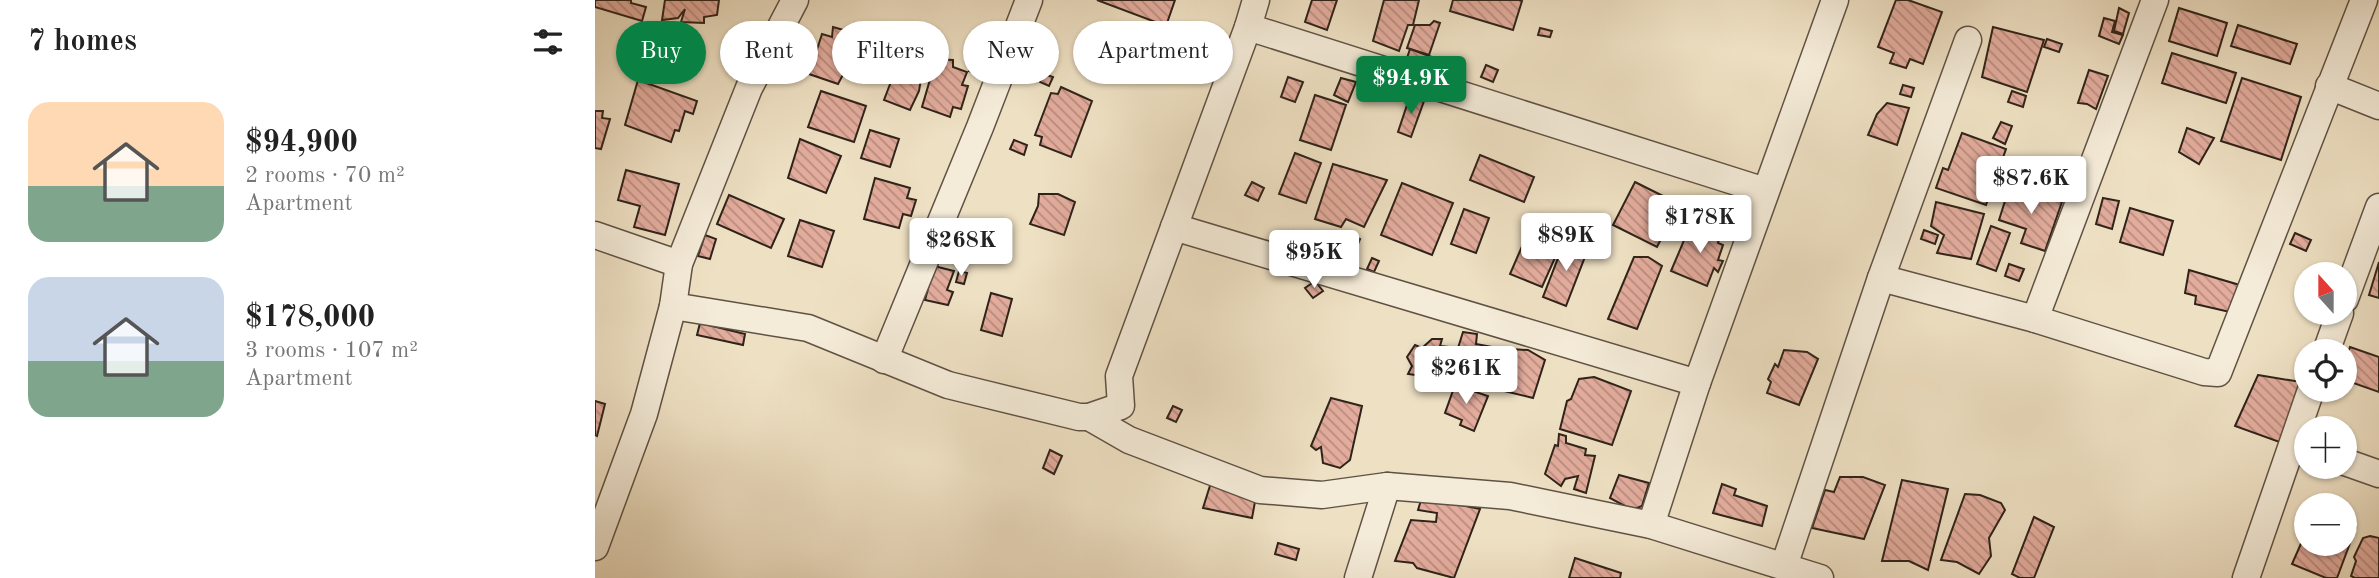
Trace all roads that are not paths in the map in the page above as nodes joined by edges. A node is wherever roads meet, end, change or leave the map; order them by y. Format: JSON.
{"nodes":[{"id":1,"x":795,"y":0,"type":"edge"},
{"id":2,"x":1028,"y":0,"type":"edge"},
{"id":3,"x":1256,"y":0,"type":"edge"},
{"id":4,"x":2155,"y":0,"type":"edge"},
{"id":5,"x":2364,"y":0,"type":"edge"},
{"id":6,"x":1832,"y":1,"type":"edge"},
{"id":7,"x":1248,"y":27,"type":"junction"},
{"id":8,"x":1968,"y":40,"type":"dead end"},
{"id":9,"x":2329,"y":86,"type":"junction"},
{"id":10,"x":2379,"y":106,"type":"edge"},
{"id":11,"x":1765,"y":191,"type":"junction"},
{"id":12,"x":2377,"y":216,"type":"edge"},
{"id":13,"x":1174,"y":228,"type":"junction"},
{"id":14,"x":595,"y":235,"type":"edge"},
{"id":15,"x":679,"y":264,"type":"junction"},
{"id":16,"x":2357,"y":268,"type":"edge"},
{"id":17,"x":1881,"y":278,"type":"junction"},
{"id":18,"x":673,"y":306,"type":"junction"},
{"id":19,"x":2035,"y":319,"type":"junction"},
{"id":20,"x":884,"y":360,"type":"junction"},
{"id":21,"x":1697,"y":383,"type":"junction"},
{"id":22,"x":1121,"y":406,"type":"junction"},
{"id":23,"x":1089,"y":417,"type":"junction"},
{"id":24,"x":1149,"y":445,"type":"junction"},
{"id":25,"x":2294,"y":458,"type":"edge"},
{"id":26,"x":2357,"y":466,"type":"edge"},
{"id":27,"x":2379,"y":474,"type":"edge"},
{"id":28,"x":1387,"y":486,"type":"junction"},
{"id":29,"x":1651,"y":524,"type":"junction"},
{"id":30,"x":595,"y":547,"type":"edge"},
{"id":31,"x":1784,"y":566,"type":"junction"},
{"id":32,"x":1358,"y":578,"type":"edge"},
{"id":33,"x":1819,"y":578,"type":"edge"},
{"id":34,"x":2246,"y":578,"type":"edge"}],
"edges":[{"from":1,"to":15,"type":"street"},
{"from":2,"to":20,"type":"street"},
{"from":3,"to":7,"type":"street"},
{"from":4,"to":19,"type":"street"},
{"from":5,"to":9,"type":"street"},
{"from":6,"to":11,"type":"street"},
{"from":7,"to":11,"type":"street"},
{"from":7,"to":13,"type":"street"},
{"from":8,"to":17,"type":"street"},
{"from":9,"to":10,"type":"street"},
{"from":9,"to":19,"type":"street"},
{"from":11,"to":21,"type":"street"},
{"from":12,"to":16,"type":"street"},
{"from":13,"to":21,"type":"street"},
{"from":13,"to":22,"type":"street"},
{"from":14,"to":15,"type":"street"},
{"from":15,"to":18,"type":"street"},
{"from":17,"to":19,"type":"street"},
{"from":17,"to":31,"type":"street"},
{"from":18,"to":20,"type":"street"},
{"from":18,"to":30,"type":"street"},
{"from":20,"to":23,"type":"street"},
{"from":21,"to":29,"type":"street"},
{"from":22,"to":23,"type":"street"},
{"from":22,"to":24,"type":"street"},
{"from":23,"to":24,"type":"street"},
{"from":24,"to":28,"type":"street"},
{"from":25,"to":34,"type":"street"},
{"from":26,"to":27,"type":"street"},
{"from":28,"to":29,"type":"street"},
{"from":28,"to":32,"type":"street"},
{"from":29,"to":31,"type":"street"},
{"from":31,"to":33,"type":"street"}]}
